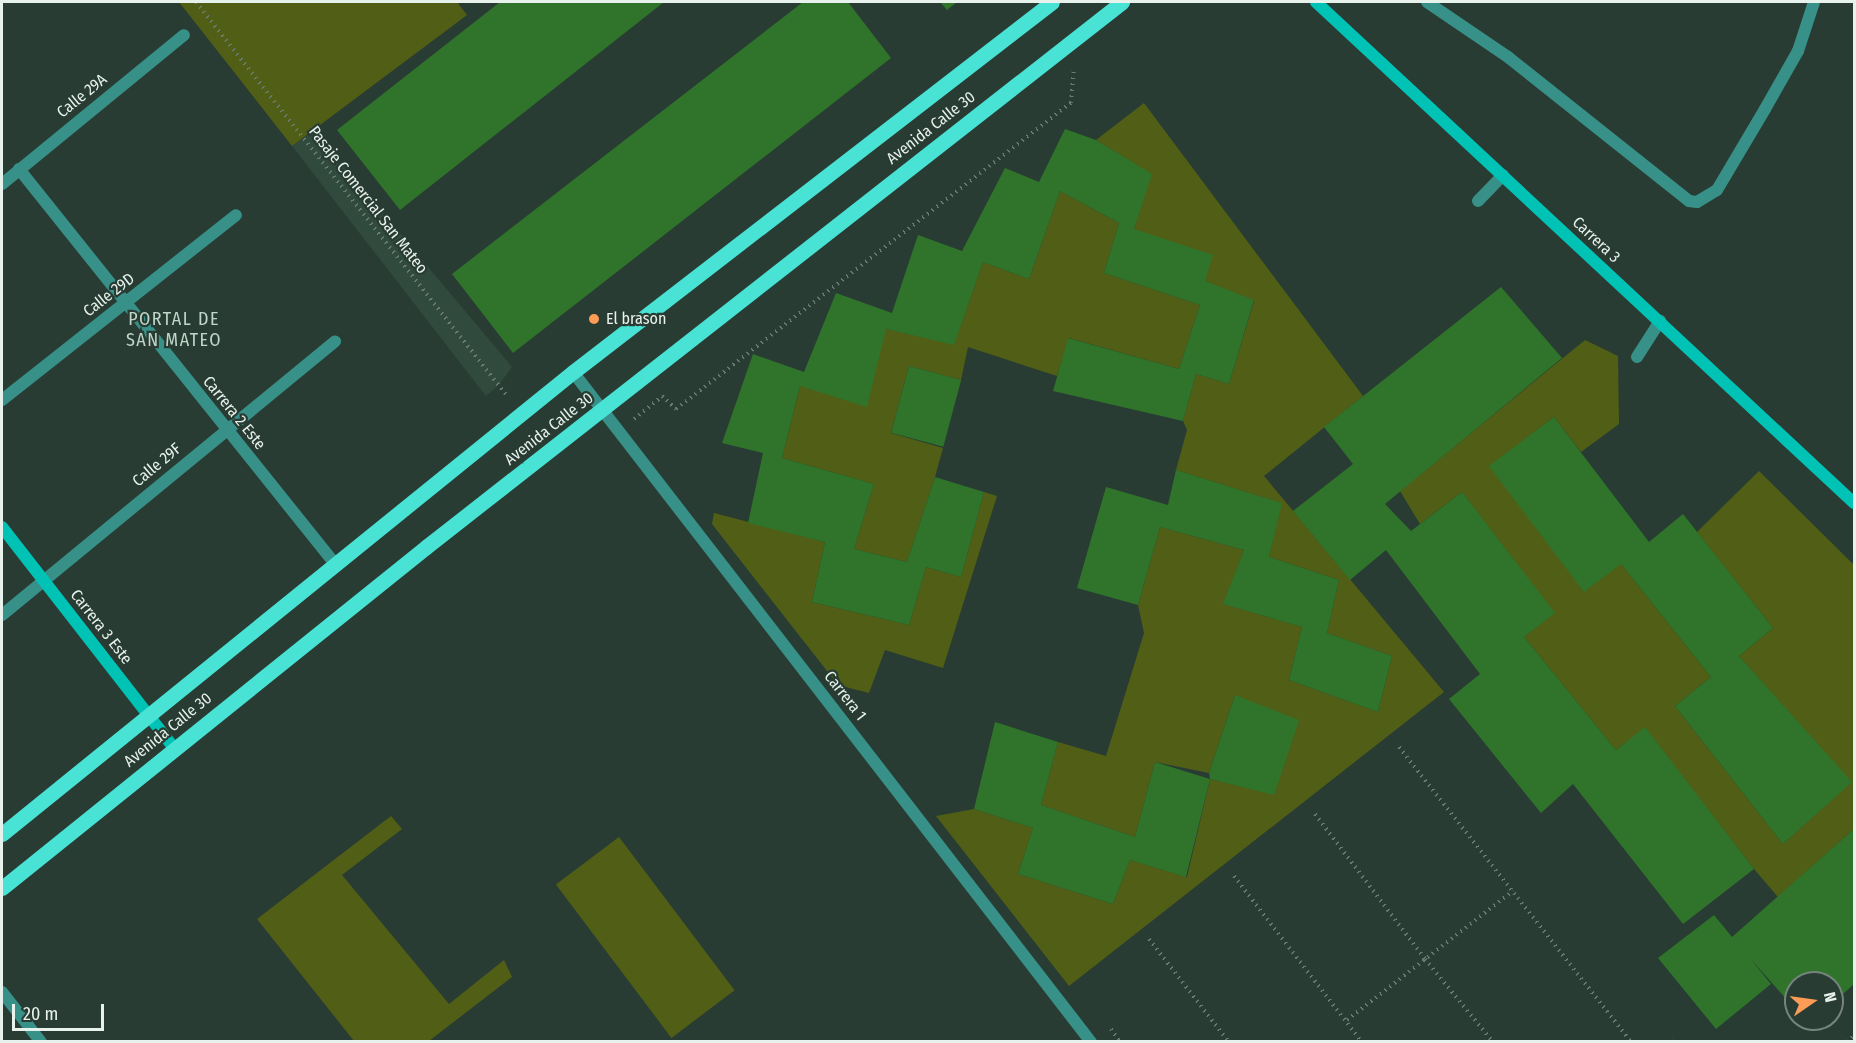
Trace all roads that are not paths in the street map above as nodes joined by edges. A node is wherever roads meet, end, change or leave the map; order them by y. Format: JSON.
{"nodes":[{"id":1,"x":1052,"y":2,"type":"edge"},
{"id":2,"x":1122,"y":2,"type":"edge"},
{"id":3,"x":1316,"y":2,"type":"edge"},
{"id":4,"x":1427,"y":2,"type":"edge"},
{"id":5,"x":1814,"y":2,"type":"edge"},
{"id":6,"x":184,"y":35,"type":"dead end"},
{"id":7,"x":19,"y":169,"type":"junction"},
{"id":8,"x":1503,"y":176,"type":"junction"},
{"id":9,"x":2,"y":184,"type":"edge"},
{"id":10,"x":1478,"y":201,"type":"dead end"},
{"id":11,"x":236,"y":215,"type":"dead end"},
{"id":12,"x":124,"y":303,"type":"junction"},
{"id":13,"x":1660,"y":321,"type":"junction"},
{"id":14,"x":335,"y":341,"type":"dead end"},
{"id":15,"x":1637,"y":357,"type":"dead end"},
{"id":16,"x":573,"y":372,"type":"junction"},
{"id":17,"x":2,"y":400,"type":"edge"},
{"id":18,"x":603,"y":410,"type":"junction"},
{"id":19,"x":226,"y":429,"type":"junction"},
{"id":20,"x":1854,"y":503,"type":"edge"},
{"id":21,"x":2,"y":527,"type":"edge"},
{"id":22,"x":335,"y":564,"type":"junction"},
{"id":23,"x":44,"y":581,"type":"junction"},
{"id":24,"x":2,"y":615,"type":"edge"},
{"id":25,"x":149,"y":716,"type":"junction"},
{"id":26,"x":174,"y":748,"type":"junction"},
{"id":27,"x":2,"y":834,"type":"edge"},
{"id":28,"x":2,"y":888,"type":"edge"},
{"id":29,"x":2,"y":992,"type":"edge"},
{"id":30,"x":40,"y":1041,"type":"edge"},
{"id":31,"x":1091,"y":1041,"type":"edge"}],
"edges":[{"from":1,"to":16,"type":"main road","name":"Avenida Calle 30"},
{"from":2,"to":18,"type":"main road","name":"Avenida Calle 30"},
{"from":3,"to":8,"type":"main road","name":"Carrera 3"},
{"from":4,"to":5,"type":"street"},
{"from":6,"to":7,"type":"street","name":"Calle 29A"},
{"from":7,"to":9,"type":"street","name":"Calle 29A"},
{"from":7,"to":12,"type":"street","name":"Carrera 2 Este"},
{"from":8,"to":10,"type":"street"},
{"from":8,"to":13,"type":"main road","name":"Carrera 3"},
{"from":11,"to":12,"type":"street","name":"Calle 29D"},
{"from":12,"to":17,"type":"street","name":"Calle 29D"},
{"from":12,"to":19,"type":"street","name":"Carrera 2 Este"},
{"from":13,"to":15,"type":"street"},
{"from":13,"to":20,"type":"main road","name":"Carrera 3"},
{"from":14,"to":19,"type":"street","name":"Calle 29F"},
{"from":16,"to":18,"type":"street","name":"Carrera 1"},
{"from":16,"to":22,"type":"main road","name":"Avenida Calle 30"},
{"from":18,"to":26,"type":"main road","name":"Avenida Calle 30"},
{"from":18,"to":31,"type":"street","name":"Carrera 1"},
{"from":19,"to":22,"type":"street","name":"Carrera 2 Este"},
{"from":19,"to":23,"type":"street","name":"Calle 29F"},
{"from":21,"to":23,"type":"main road","name":"Carrera 3 Este"},
{"from":22,"to":25,"type":"main road","name":"Avenida Calle 30"},
{"from":23,"to":24,"type":"street","name":"Calle 29F"},
{"from":23,"to":25,"type":"main road","name":"Carrera 3 Este"},
{"from":25,"to":26,"type":"main road","name":"Carrera 3 Este"},
{"from":25,"to":27,"type":"main road","name":"Avenida Calle 30"},
{"from":26,"to":28,"type":"main road","name":"Avenida Calle 30"},
{"from":29,"to":30,"type":"street"}]}
